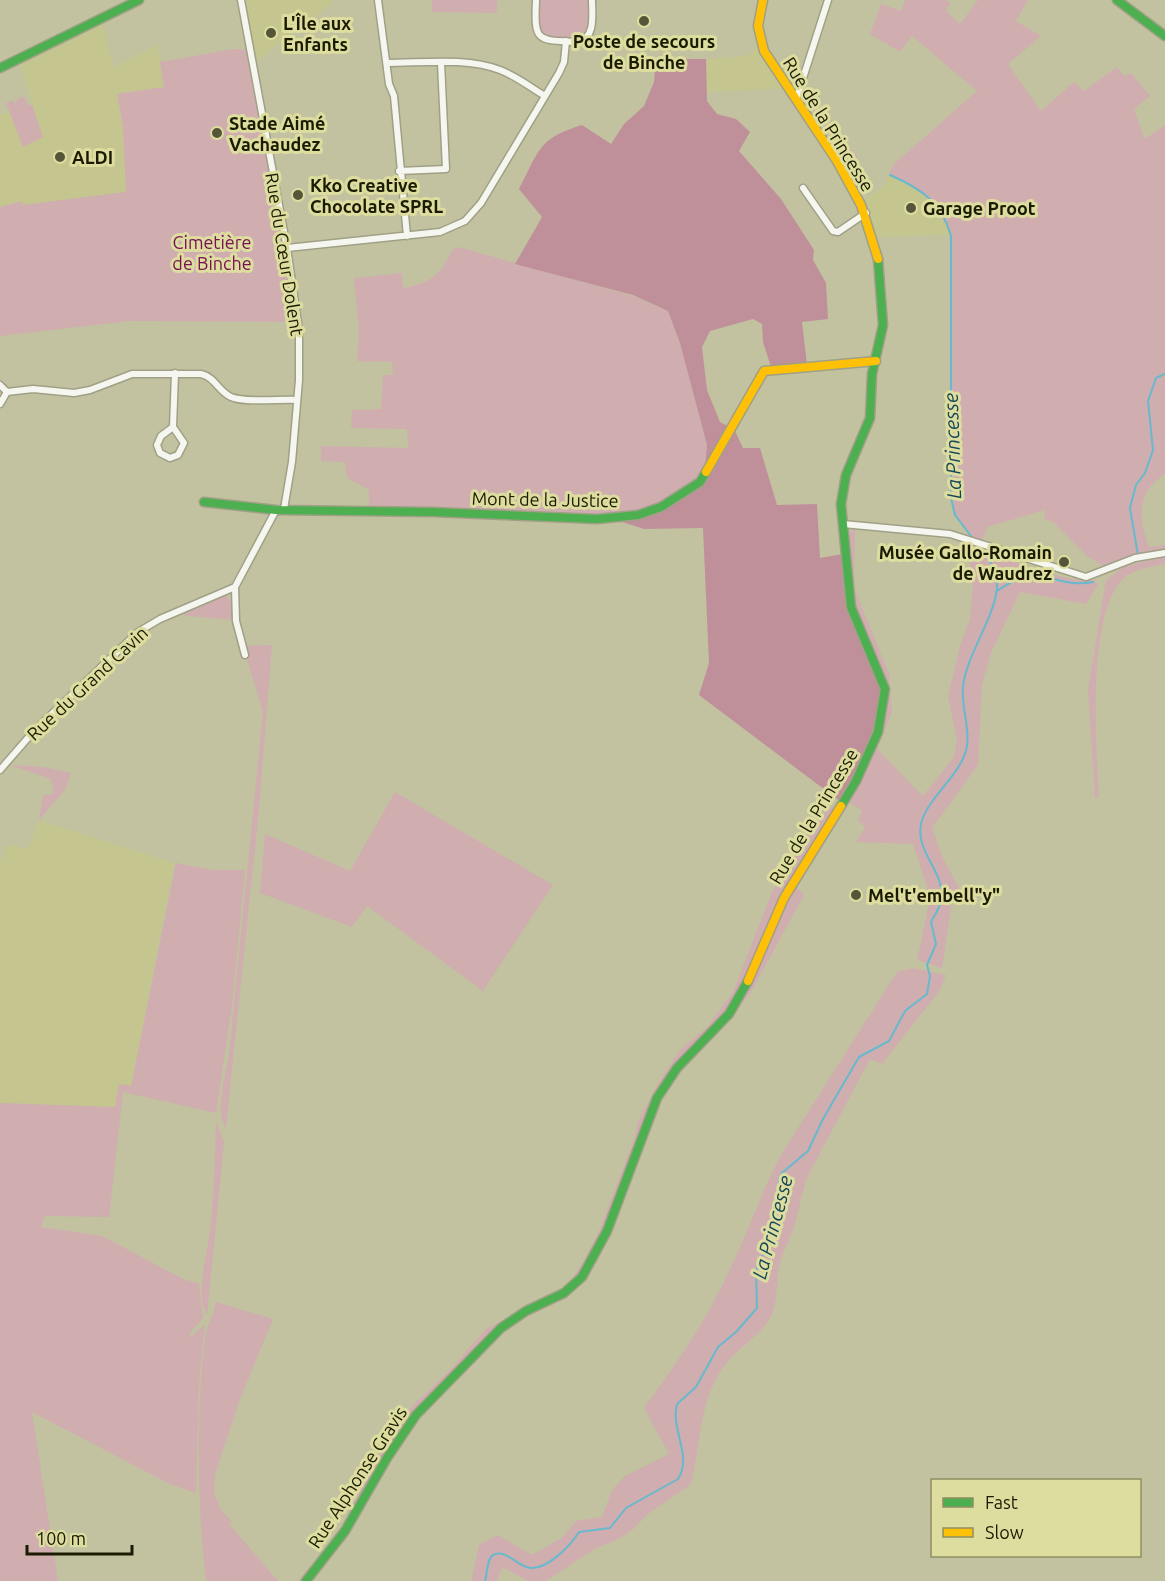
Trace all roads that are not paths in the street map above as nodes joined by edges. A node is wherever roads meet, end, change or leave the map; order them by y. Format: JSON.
{"nodes":[{"id":1,"x":139,"y":0,"type":"edge"},
{"id":2,"x":241,"y":0,"type":"edge"},
{"id":3,"x":378,"y":0,"type":"edge"},
{"id":4,"x":536,"y":0,"type":"edge"},
{"id":5,"x":592,"y":0,"type":"edge"},
{"id":6,"x":763,"y":0,"type":"edge"},
{"id":7,"x":828,"y":0,"type":"edge"},
{"id":8,"x":1117,"y":0,"type":"edge"},
{"id":9,"x":1165,"y":36,"type":"edge"},
{"id":10,"x":566,"y":41,"type":"junction"},
{"id":11,"x":387,"y":63,"type":"junction"},
{"id":12,"x":441,"y":63,"type":"junction"},
{"id":13,"x":0,"y":68,"type":"edge"},
{"id":14,"x":545,"y":96,"type":"junction"},
{"id":15,"x":796,"y":100,"type":"junction"},
{"id":16,"x":399,"y":171,"type":"junction"},
{"id":17,"x":803,"y":188,"type":"dead end"},
{"id":18,"x":866,"y":213,"type":"junction"},
{"id":19,"x":407,"y":236,"type":"junction"},
{"id":20,"x":287,"y":248,"type":"junction"},
{"id":21,"x":876,"y":361,"type":"junction"},
{"id":22,"x":176,"y":373,"type":"junction"},
{"id":23,"x":0,"y":385,"type":"edge"},
{"id":24,"x":7,"y":392,"type":"junction"},
{"id":25,"x":297,"y":400,"type":"junction"},
{"id":26,"x":0,"y":404,"type":"edge"},
{"id":27,"x":173,"y":427,"type":"junction"},
{"id":28,"x":204,"y":502,"type":"dead end"},
{"id":29,"x":280,"y":509,"type":"junction"},
{"id":30,"x":843,"y":524,"type":"junction"},
{"id":31,"x":1165,"y":553,"type":"edge"},
{"id":32,"x":235,"y":587,"type":"junction"},
{"id":33,"x":245,"y":655,"type":"dead end"},
{"id":34,"x":0,"y":770,"type":"edge"},
{"id":35,"x":577,"y":1283,"type":"joint"},
{"id":36,"x":306,"y":1581,"type":"edge"}],
"edges":[{"from":1,"to":13,"type":"street"},
{"from":2,"to":20,"type":"street","name":"Rue du Cœur Dolent"},
{"from":3,"to":11,"type":"street"},
{"from":4,"to":10,"type":"street"},
{"from":5,"to":10,"type":"street"},
{"from":6,"to":15,"type":"street","name":"Rue de la Princesse"},
{"from":7,"to":15,"type":"street"},
{"from":8,"to":9,"type":"street"},
{"from":10,"to":14,"type":"street"},
{"from":11,"to":12,"type":"street"},
{"from":11,"to":16,"type":"street"},
{"from":12,"to":14,"type":"street"},
{"from":12,"to":16,"type":"street"},
{"from":14,"to":19,"type":"street"},
{"from":15,"to":18,"type":"street","name":"Rue de la Princesse"},
{"from":16,"to":19,"type":"street"},
{"from":17,"to":18,"type":"street"},
{"from":18,"to":21,"type":"street","name":"Rue de la Princesse"},
{"from":19,"to":20,"type":"street"},
{"from":20,"to":25,"type":"street","name":"Rue du Cœur Dolent"},
{"from":21,"to":29,"type":"street","name":"Mont de la Justice"},
{"from":21,"to":30,"type":"street","name":"Rue de la Princesse"},
{"from":22,"to":24,"type":"street"},
{"from":22,"to":25,"type":"street"},
{"from":22,"to":27,"type":"street"},
{"from":23,"to":24,"type":"street"},
{"from":24,"to":26,"type":"street"},
{"from":25,"to":29,"type":"street","name":"Rue du Cœur Dolent"},
{"from":27,"to":27,"type":"street"},
{"from":28,"to":29,"type":"street"},
{"from":29,"to":32,"type":"street"},
{"from":30,"to":31,"type":"street"},
{"from":30,"to":35,"type":"street","name":"Rue de la Princesse"},
{"from":32,"to":33,"type":"street"},
{"from":32,"to":34,"type":"street","name":"Rue du Grand Cavin"},
{"from":35,"to":36,"type":"street","name":"Rue Alphonse Gravis"}]}
